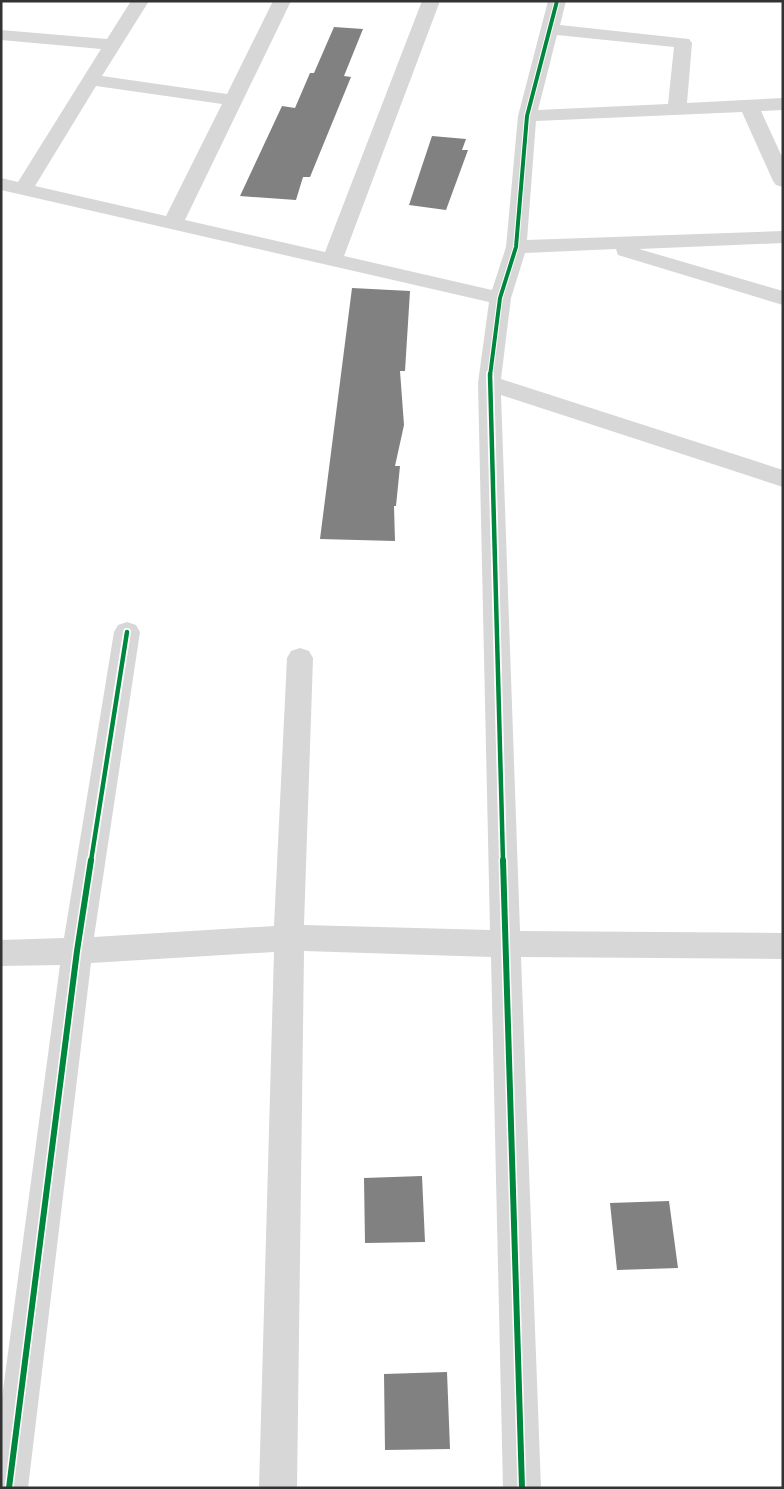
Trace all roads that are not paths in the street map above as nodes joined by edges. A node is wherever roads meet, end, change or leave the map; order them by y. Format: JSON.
{"nodes":[{"id":1,"x":140,"y":1,"type":"edge"},
{"id":2,"x":282,"y":1,"type":"edge"},
{"id":3,"x":432,"y":1,"type":"edge"},
{"id":4,"x":557,"y":1,"type":"edge"},
{"id":5,"x":550,"y":29,"type":"junction"},
{"id":6,"x":1,"y":35,"type":"edge"},
{"id":7,"x":112,"y":46,"type":"junction"},
{"id":8,"x":90,"y":80,"type":"junction"},
{"id":9,"x":233,"y":100,"type":"junction"},
{"id":10,"x":783,"y":104,"type":"edge"},
{"id":11,"x":749,"y":106,"type":"junction"},
{"id":12,"x":678,"y":109,"type":"junction"},
{"id":13,"x":527,"y":116,"type":"junction"},
{"id":14,"x":783,"y":181,"type":"edge"},
{"id":15,"x":1,"y":184,"type":"edge"},
{"id":16,"x":23,"y":189,"type":"junction"},
{"id":17,"x":173,"y":223,"type":"junction"},
{"id":18,"x":783,"y":237,"type":"edge"},
{"id":19,"x":602,"y":244,"type":"junction"},
{"id":20,"x":516,"y":247,"type":"junction"},
{"id":21,"x":332,"y":260,"type":"junction"},
{"id":22,"x":500,"y":298,"type":"junction"},
{"id":23,"x":783,"y":298,"type":"edge"},
{"id":24,"x":489,"y":383,"type":"junction"},
{"id":25,"x":783,"y":479,"type":"edge"},
{"id":26,"x":127,"y":632,"type":"dead end"},
{"id":27,"x":300,"y":658,"type":"dead end"},
{"id":28,"x":288,"y":938,"type":"junction"},
{"id":29,"x":506,"y":944,"type":"junction"},
{"id":30,"x":783,"y":946,"type":"edge"},
{"id":31,"x":77,"y":952,"type":"junction"},
{"id":32,"x":1,"y":953,"type":"edge"},
{"id":33,"x":9,"y":1488,"type":"edge"},
{"id":34,"x":278,"y":1488,"type":"edge"},
{"id":35,"x":522,"y":1488,"type":"edge"}],
"edges":[{"from":1,"to":7,"type":"street"},
{"from":2,"to":9,"type":"street"},
{"from":3,"to":21,"type":"street"},
{"from":4,"to":5,"type":"street"},
{"from":5,"to":12,"type":"street"},
{"from":5,"to":13,"type":"street"},
{"from":6,"to":7,"type":"street"},
{"from":7,"to":8,"type":"street"},
{"from":8,"to":9,"type":"street"},
{"from":8,"to":16,"type":"street"},
{"from":9,"to":17,"type":"street"},
{"from":10,"to":11,"type":"street"},
{"from":11,"to":12,"type":"street"},
{"from":11,"to":14,"type":"street"},
{"from":12,"to":13,"type":"street"},
{"from":13,"to":20,"type":"street"},
{"from":15,"to":16,"type":"street"},
{"from":16,"to":17,"type":"street"},
{"from":17,"to":21,"type":"street"},
{"from":18,"to":19,"type":"street"},
{"from":19,"to":20,"type":"street"},
{"from":19,"to":23,"type":"street"},
{"from":20,"to":22,"type":"street"},
{"from":21,"to":22,"type":"street"},
{"from":22,"to":24,"type":"street"},
{"from":24,"to":25,"type":"street"},
{"from":24,"to":29,"type":"street"},
{"from":26,"to":31,"type":"street"},
{"from":27,"to":28,"type":"street"},
{"from":28,"to":29,"type":"street"},
{"from":28,"to":31,"type":"street"},
{"from":28,"to":34,"type":"street"},
{"from":29,"to":30,"type":"street"},
{"from":29,"to":35,"type":"street"},
{"from":31,"to":32,"type":"street"},
{"from":31,"to":33,"type":"street"}]}
